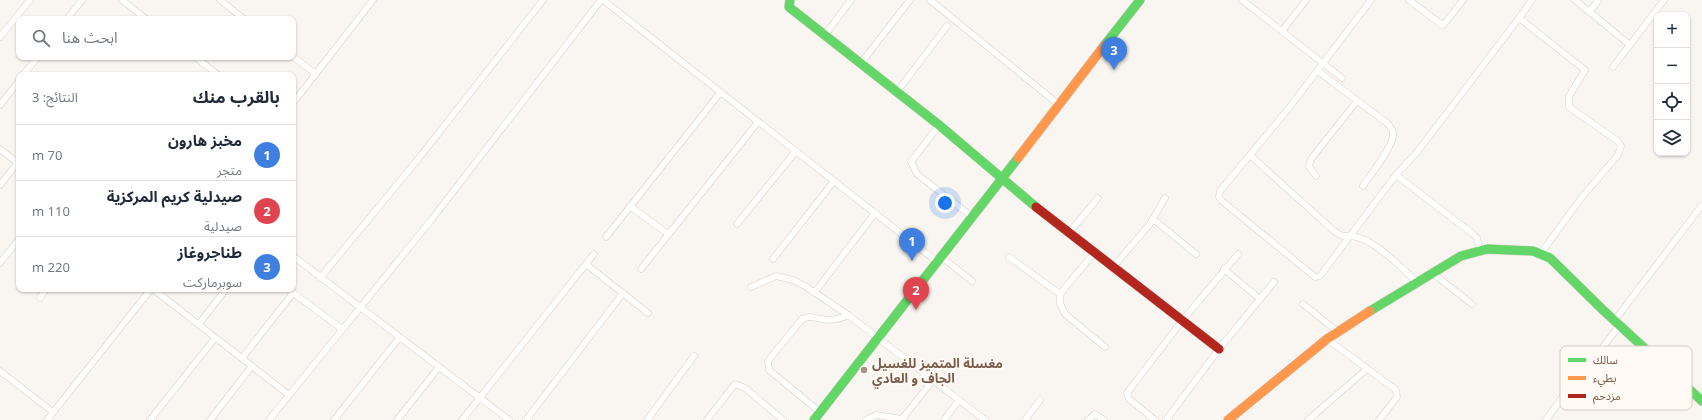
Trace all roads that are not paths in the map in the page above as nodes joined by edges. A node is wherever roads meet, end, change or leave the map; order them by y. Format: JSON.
{"nodes":[{"id":1,"x":30,"y":0,"type":"edge"},
{"id":2,"x":82,"y":0,"type":"edge"},
{"id":3,"x":122,"y":0,"type":"edge"},
{"id":4,"x":220,"y":0,"type":"edge"},
{"id":5,"x":373,"y":0,"type":"edge"},
{"id":6,"x":543,"y":0,"type":"edge"},
{"id":7,"x":602,"y":0,"type":"edge"},
{"id":8,"x":790,"y":0,"type":"edge"},
{"id":9,"x":851,"y":0,"type":"edge"},
{"id":10,"x":910,"y":0,"type":"edge"},
{"id":11,"x":930,"y":0,"type":"edge"},
{"id":12,"x":1140,"y":0,"type":"edge"},
{"id":13,"x":1242,"y":0,"type":"edge"},
{"id":14,"x":1306,"y":0,"type":"edge"},
{"id":15,"x":1371,"y":0,"type":"edge"},
{"id":16,"x":1409,"y":0,"type":"edge"},
{"id":17,"x":1463,"y":0,"type":"edge"},
{"id":18,"x":1532,"y":0,"type":"edge"},
{"id":19,"x":1575,"y":0,"type":"edge"},
{"id":20,"x":1598,"y":0,"type":"edge"},
{"id":21,"x":1664,"y":0,"type":"edge"},
{"id":22,"x":1590,"y":12,"type":"junction"},
{"id":23,"x":17,"y":16,"type":"edge"},
{"id":24,"x":69,"y":16,"type":"edge"},
{"id":25,"x":142,"y":16,"type":"edge"},
{"id":26,"x":240,"y":16,"type":"edge"},
{"id":27,"x":16,"y":17,"type":"edge"},
{"id":28,"x":1519,"y":18,"type":"junction"},
{"id":29,"x":947,"y":26,"type":"dead end"},
{"id":30,"x":1282,"y":31,"type":"junction"},
{"id":31,"x":825,"y":35,"type":"junction"},
{"id":32,"x":0,"y":37,"type":"edge"},
{"id":33,"x":1630,"y":45,"type":"junction"},
{"id":34,"x":296,"y":59,"type":"edge"},
{"id":35,"x":36,"y":60,"type":"edge"},
{"id":36,"x":199,"y":60,"type":"edge"},
{"id":37,"x":861,"y":63,"type":"junction"},
{"id":38,"x":1324,"y":64,"type":"junction"},
{"id":39,"x":1613,"y":67,"type":"dead end"},
{"id":40,"x":1318,"y":71,"type":"junction"},
{"id":41,"x":26,"y":72,"type":"edge"},
{"id":42,"x":214,"y":72,"type":"edge"},
{"id":43,"x":316,"y":74,"type":"junction"},
{"id":44,"x":1342,"y":78,"type":"dead end"},
{"id":45,"x":16,"y":85,"type":"edge"},
{"id":46,"x":897,"y":92,"type":"junction"},
{"id":47,"x":720,"y":93,"type":"junction"},
{"id":48,"x":296,"y":99,"type":"edge"},
{"id":49,"x":1358,"y":101,"type":"junction"},
{"id":50,"x":1058,"y":104,"type":"junction"},
{"id":51,"x":0,"y":105,"type":"edge"},
{"id":52,"x":758,"y":122,"type":"junction"},
{"id":53,"x":939,"y":124,"type":"junction"},
{"id":54,"x":0,"y":149,"type":"edge"},
{"id":55,"x":796,"y":151,"type":"junction"},
{"id":56,"x":1251,"y":156,"type":"junction"},
{"id":57,"x":16,"y":160,"type":"edge"},
{"id":58,"x":16,"y":166,"type":"edge"},
{"id":59,"x":1396,"y":175,"type":"junction"},
{"id":60,"x":1316,"y":176,"type":"dead end"},
{"id":61,"x":1002,"y":179,"type":"junction"},
{"id":62,"x":834,"y":182,"type":"junction"},
{"id":63,"x":0,"y":185,"type":"edge"},
{"id":64,"x":1363,"y":186,"type":"dead end"},
{"id":65,"x":1098,"y":198,"type":"dead end"},
{"id":66,"x":1165,"y":198,"type":"dead end"},
{"id":67,"x":1702,"y":205,"type":"edge"},
{"id":68,"x":631,"y":207,"type":"junction"},
{"id":69,"x":875,"y":213,"type":"junction"},
{"id":70,"x":971,"y":216,"type":"junction"},
{"id":71,"x":1153,"y":219,"type":"junction"},
{"id":72,"x":737,"y":224,"type":"dead end"},
{"id":73,"x":1069,"y":233,"type":"junction"},
{"id":74,"x":668,"y":234,"type":"junction"},
{"id":75,"x":1350,"y":236,"type":"junction"},
{"id":76,"x":606,"y":237,"type":"dead end"},
{"id":77,"x":16,"y":243,"type":"edge"},
{"id":78,"x":1480,"y":250,"type":"junction"},
{"id":79,"x":1541,"y":252,"type":"junction"},
{"id":80,"x":1094,"y":253,"type":"junction"},
{"id":81,"x":594,"y":254,"type":"dead end"},
{"id":82,"x":1196,"y":254,"type":"dead end"},
{"id":83,"x":1238,"y":254,"type":"dead end"},
{"id":84,"x":1009,"y":257,"type":"dead end"},
{"id":85,"x":296,"y":258,"type":"edge"},
{"id":86,"x":773,"y":259,"type":"dead end"},
{"id":87,"x":938,"y":259,"type":"junction"},
{"id":88,"x":0,"y":263,"type":"edge"},
{"id":89,"x":587,"y":264,"type":"junction"},
{"id":90,"x":1113,"y":267,"type":"junction"},
{"id":91,"x":640,"y":269,"type":"dead end"},
{"id":92,"x":1224,"y":269,"type":"junction"},
{"id":93,"x":1431,"y":272,"type":"junction"},
{"id":94,"x":320,"y":278,"type":"junction"},
{"id":95,"x":972,"y":280,"type":"dead end"},
{"id":96,"x":1416,"y":281,"type":"junction"},
{"id":97,"x":1274,"y":282,"type":"dead end"},
{"id":98,"x":751,"y":287,"type":"dead end"},
{"id":99,"x":44,"y":292,"type":"edge"},
{"id":100,"x":150,"y":292,"type":"edge"},
{"id":101,"x":156,"y":292,"type":"edge"},
{"id":102,"x":224,"y":292,"type":"edge"},
{"id":103,"x":289,"y":292,"type":"edge"},
{"id":104,"x":291,"y":292,"type":"edge"},
{"id":105,"x":815,"y":292,"type":"junction"},
{"id":106,"x":623,"y":293,"type":"junction"},
{"id":107,"x":1060,"y":294,"type":"junction"},
{"id":108,"x":40,"y":298,"type":"dead end"},
{"id":109,"x":1260,"y":299,"type":"junction"},
{"id":110,"x":1303,"y":304,"type":"dead end"},
{"id":111,"x":1472,"y":304,"type":"dead end"},
{"id":112,"x":359,"y":308,"type":"junction"},
{"id":113,"x":648,"y":313,"type":"dead end"},
{"id":114,"x":848,"y":315,"type":"junction"},
{"id":115,"x":1182,"y":320,"type":"junction"},
{"id":116,"x":1618,"y":323,"type":"junction"},
{"id":117,"x":199,"y":324,"type":"junction"},
{"id":118,"x":342,"y":330,"type":"junction"},
{"id":119,"x":1338,"y":332,"type":"junction"},
{"id":120,"x":215,"y":338,"type":"junction"},
{"id":121,"x":399,"y":338,"type":"junction"},
{"id":122,"x":878,"y":338,"type":"junction"},
{"id":123,"x":1327,"y":339,"type":"junction"},
{"id":124,"x":1603,"y":346,"type":"edge"},
{"id":125,"x":1643,"y":346,"type":"edge"},
{"id":126,"x":1105,"y":347,"type":"dead end"},
{"id":127,"x":1219,"y":349,"type":"junction"},
{"id":128,"x":694,"y":356,"type":"dead end"},
{"id":129,"x":242,"y":358,"type":"junction"},
{"id":130,"x":252,"y":366,"type":"junction"},
{"id":131,"x":439,"y":367,"type":"junction"},
{"id":132,"x":1367,"y":369,"type":"junction"},
{"id":133,"x":0,"y":371,"type":"edge"},
{"id":134,"x":933,"y":380,"type":"junction"},
{"id":135,"x":1692,"y":392,"type":"edge"},
{"id":136,"x":289,"y":395,"type":"junction"},
{"id":137,"x":480,"y":398,"type":"junction"},
{"id":138,"x":959,"y":400,"type":"junction"},
{"id":139,"x":1040,"y":400,"type":"dead end"},
{"id":140,"x":1560,"y":400,"type":"edge"},
{"id":141,"x":1702,"y":401,"type":"edge"},
{"id":142,"x":53,"y":412,"type":"junction"},
{"id":143,"x":820,"y":412,"type":"junction"},
{"id":144,"x":47,"y":420,"type":"edge"},
{"id":145,"x":150,"y":420,"type":"edge"},
{"id":146,"x":210,"y":420,"type":"edge"},
{"id":147,"x":269,"y":420,"type":"edge"},
{"id":148,"x":334,"y":420,"type":"edge"},
{"id":149,"x":397,"y":420,"type":"edge"},
{"id":150,"x":462,"y":420,"type":"edge"},
{"id":151,"x":509,"y":420,"type":"edge"},
{"id":152,"x":526,"y":420,"type":"edge"},
{"id":153,"x":647,"y":420,"type":"edge"},
{"id":154,"x":707,"y":420,"type":"edge"},
{"id":155,"x":784,"y":420,"type":"edge"},
{"id":156,"x":814,"y":420,"type":"edge"},
{"id":157,"x":866,"y":420,"type":"edge"},
{"id":158,"x":944,"y":420,"type":"edge"},
{"id":159,"x":985,"y":420,"type":"edge"},
{"id":160,"x":1025,"y":420,"type":"edge"},
{"id":161,"x":1088,"y":420,"type":"edge"},
{"id":162,"x":1104,"y":420,"type":"edge"},
{"id":163,"x":1155,"y":420,"type":"edge"},
{"id":164,"x":1166,"y":420,"type":"edge"},
{"id":165,"x":1228,"y":420,"type":"edge"},
{"id":166,"x":1308,"y":420,"type":"edge"},
{"id":167,"x":1379,"y":420,"type":"edge"},
{"id":168,"x":1546,"y":420,"type":"edge"}],
"edges":[{"from":1,"to":23,"type":"street"},
{"from":2,"to":24,"type":"street"},
{"from":3,"to":25,"type":"street"},
{"from":4,"to":26,"type":"street"},
{"from":5,"to":43,"type":"street"},
{"from":6,"to":94,"type":"street"},
{"from":7,"to":47,"type":"street"},
{"from":7,"to":112,"type":"street"},
{"from":8,"to":31,"type":"street"},
{"from":9,"to":31,"type":"street"},
{"from":10,"to":37,"type":"street"},
{"from":11,"to":50,"type":"street"},
{"from":12,"to":50,"type":"street"},
{"from":13,"to":30,"type":"street"},
{"from":14,"to":30,"type":"street"},
{"from":15,"to":38,"type":"street"},
{"from":16,"to":17,"type":"street"},
{"from":18,"to":28,"type":"street"},
{"from":19,"to":22,"type":"street"},
{"from":20,"to":22,"type":"street"},
{"from":21,"to":33,"type":"street"},
{"from":22,"to":33,"type":"street"},
{"from":27,"to":32,"type":"street"},
{"from":28,"to":59,"type":"street"},
{"from":28,"to":79,"type":"street"},
{"from":29,"to":46,"type":"street"},
{"from":30,"to":38,"type":"street"},
{"from":31,"to":37,"type":"street"},
{"from":33,"to":39,"type":"street"},
{"from":34,"to":43,"type":"street"},
{"from":35,"to":41,"type":"street"},
{"from":36,"to":42,"type":"street"},
{"from":37,"to":46,"type":"street"},
{"from":38,"to":40,"type":"street"},
{"from":38,"to":44,"type":"street"},
{"from":40,"to":49,"type":"street"},
{"from":40,"to":56,"type":"street"},
{"from":43,"to":48,"type":"street"},
{"from":45,"to":51,"type":"street"},
{"from":46,"to":53,"type":"street"},
{"from":47,"to":52,"type":"street"},
{"from":47,"to":68,"type":"street"},
{"from":49,"to":60,"type":"street"},
{"from":49,"to":64,"type":"street"},
{"from":50,"to":61,"type":"street"},
{"from":52,"to":55,"type":"street"},
{"from":52,"to":74,"type":"street"},
{"from":53,"to":61,"type":"street"},
{"from":53,"to":70,"type":"street"},
{"from":54,"to":57,"type":"street"},
{"from":55,"to":62,"type":"street"},
{"from":55,"to":72,"type":"street"},
{"from":56,"to":75,"type":"street"},
{"from":56,"to":75,"type":"street"},
{"from":58,"to":63,"type":"street"},
{"from":59,"to":75,"type":"street"},
{"from":59,"to":78,"type":"street"},
{"from":61,"to":70,"type":"street"},
{"from":61,"to":73,"type":"street"},
{"from":62,"to":69,"type":"street"},
{"from":62,"to":86,"type":"street"},
{"from":65,"to":73,"type":"street"},
{"from":66,"to":71,"type":"street"},
{"from":67,"to":116,"type":"street"},
{"from":68,"to":74,"type":"street"},
{"from":68,"to":76,"type":"street"},
{"from":69,"to":87,"type":"street"},
{"from":69,"to":105,"type":"street"},
{"from":70,"to":87,"type":"street"},
{"from":71,"to":82,"type":"street"},
{"from":71,"to":90,"type":"street"},
{"from":73,"to":80,"type":"street"},
{"from":74,"to":91,"type":"street"},
{"from":75,"to":96,"type":"street"},
{"from":77,"to":88,"type":"street"},
{"from":78,"to":79,"type":"street"},
{"from":78,"to":93,"type":"street"},
{"from":79,"to":116,"type":"street"},
{"from":80,"to":90,"type":"street"},
{"from":80,"to":107,"type":"street"},
{"from":81,"to":89,"type":"street"},
{"from":83,"to":92,"type":"street"},
{"from":84,"to":107,"type":"street"},
{"from":85,"to":94,"type":"street"},
{"from":87,"to":95,"type":"street"},
{"from":87,"to":122,"type":"street"},
{"from":89,"to":106,"type":"street"},
{"from":89,"to":137,"type":"street"},
{"from":90,"to":115,"type":"street"},
{"from":92,"to":109,"type":"street"},
{"from":92,"to":115,"type":"street"},
{"from":93,"to":96,"type":"street"},
{"from":93,"to":111,"type":"street"},
{"from":94,"to":112,"type":"street"},
{"from":96,"to":119,"type":"street"},
{"from":97,"to":109,"type":"street"},
{"from":98,"to":105,"type":"street"},
{"from":99,"to":108,"type":"street"},
{"from":100,"to":142,"type":"street"},
{"from":101,"to":117,"type":"street"},
{"from":102,"to":117,"type":"street"},
{"from":103,"to":129,"type":"street"},
{"from":104,"to":118,"type":"street"},
{"from":105,"to":114,"type":"street"},
{"from":106,"to":113,"type":"street"},
{"from":106,"to":152,"type":"street"},
{"from":107,"to":126,"type":"street"},
{"from":109,"to":127,"type":"street"},
{"from":110,"to":119,"type":"street"},
{"from":112,"to":118,"type":"street"},
{"from":112,"to":121,"type":"street"},
{"from":114,"to":122,"type":"street"},
{"from":114,"to":143,"type":"street"},
{"from":115,"to":127,"type":"street"},
{"from":115,"to":163,"type":"street"},
{"from":116,"to":124,"type":"street"},
{"from":116,"to":125,"type":"street"},
{"from":117,"to":120,"type":"street"},
{"from":118,"to":136,"type":"street"},
{"from":119,"to":123,"type":"street"},
{"from":120,"to":129,"type":"street"},
{"from":120,"to":145,"type":"street"},
{"from":121,"to":131,"type":"street"},
{"from":121,"to":148,"type":"street"},
{"from":122,"to":134,"type":"street"},
{"from":122,"to":143,"type":"street"},
{"from":123,"to":132,"type":"street"},
{"from":123,"to":165,"type":"street"},
{"from":127,"to":164,"type":"street"},
{"from":128,"to":153,"type":"street"},
{"from":129,"to":130,"type":"street"},
{"from":130,"to":136,"type":"street"},
{"from":130,"to":146,"type":"street"},
{"from":131,"to":137,"type":"street"},
{"from":131,"to":149,"type":"street"},
{"from":132,"to":166,"type":"street"},
{"from":132,"to":167,"type":"street"},
{"from":133,"to":142,"type":"street"},
{"from":134,"to":138,"type":"street"},
{"from":134,"to":157,"type":"street"},
{"from":135,"to":141,"type":"street"},
{"from":136,"to":147,"type":"street"},
{"from":137,"to":150,"type":"street"},
{"from":137,"to":151,"type":"street"},
{"from":138,"to":158,"type":"street"},
{"from":138,"to":159,"type":"street"},
{"from":139,"to":160,"type":"street"},
{"from":140,"to":168,"type":"street"},
{"from":142,"to":144,"type":"street"},
{"from":143,"to":156,"type":"street"},
{"from":154,"to":155,"type":"street"},
{"from":161,"to":162,"type":"street"}]}
